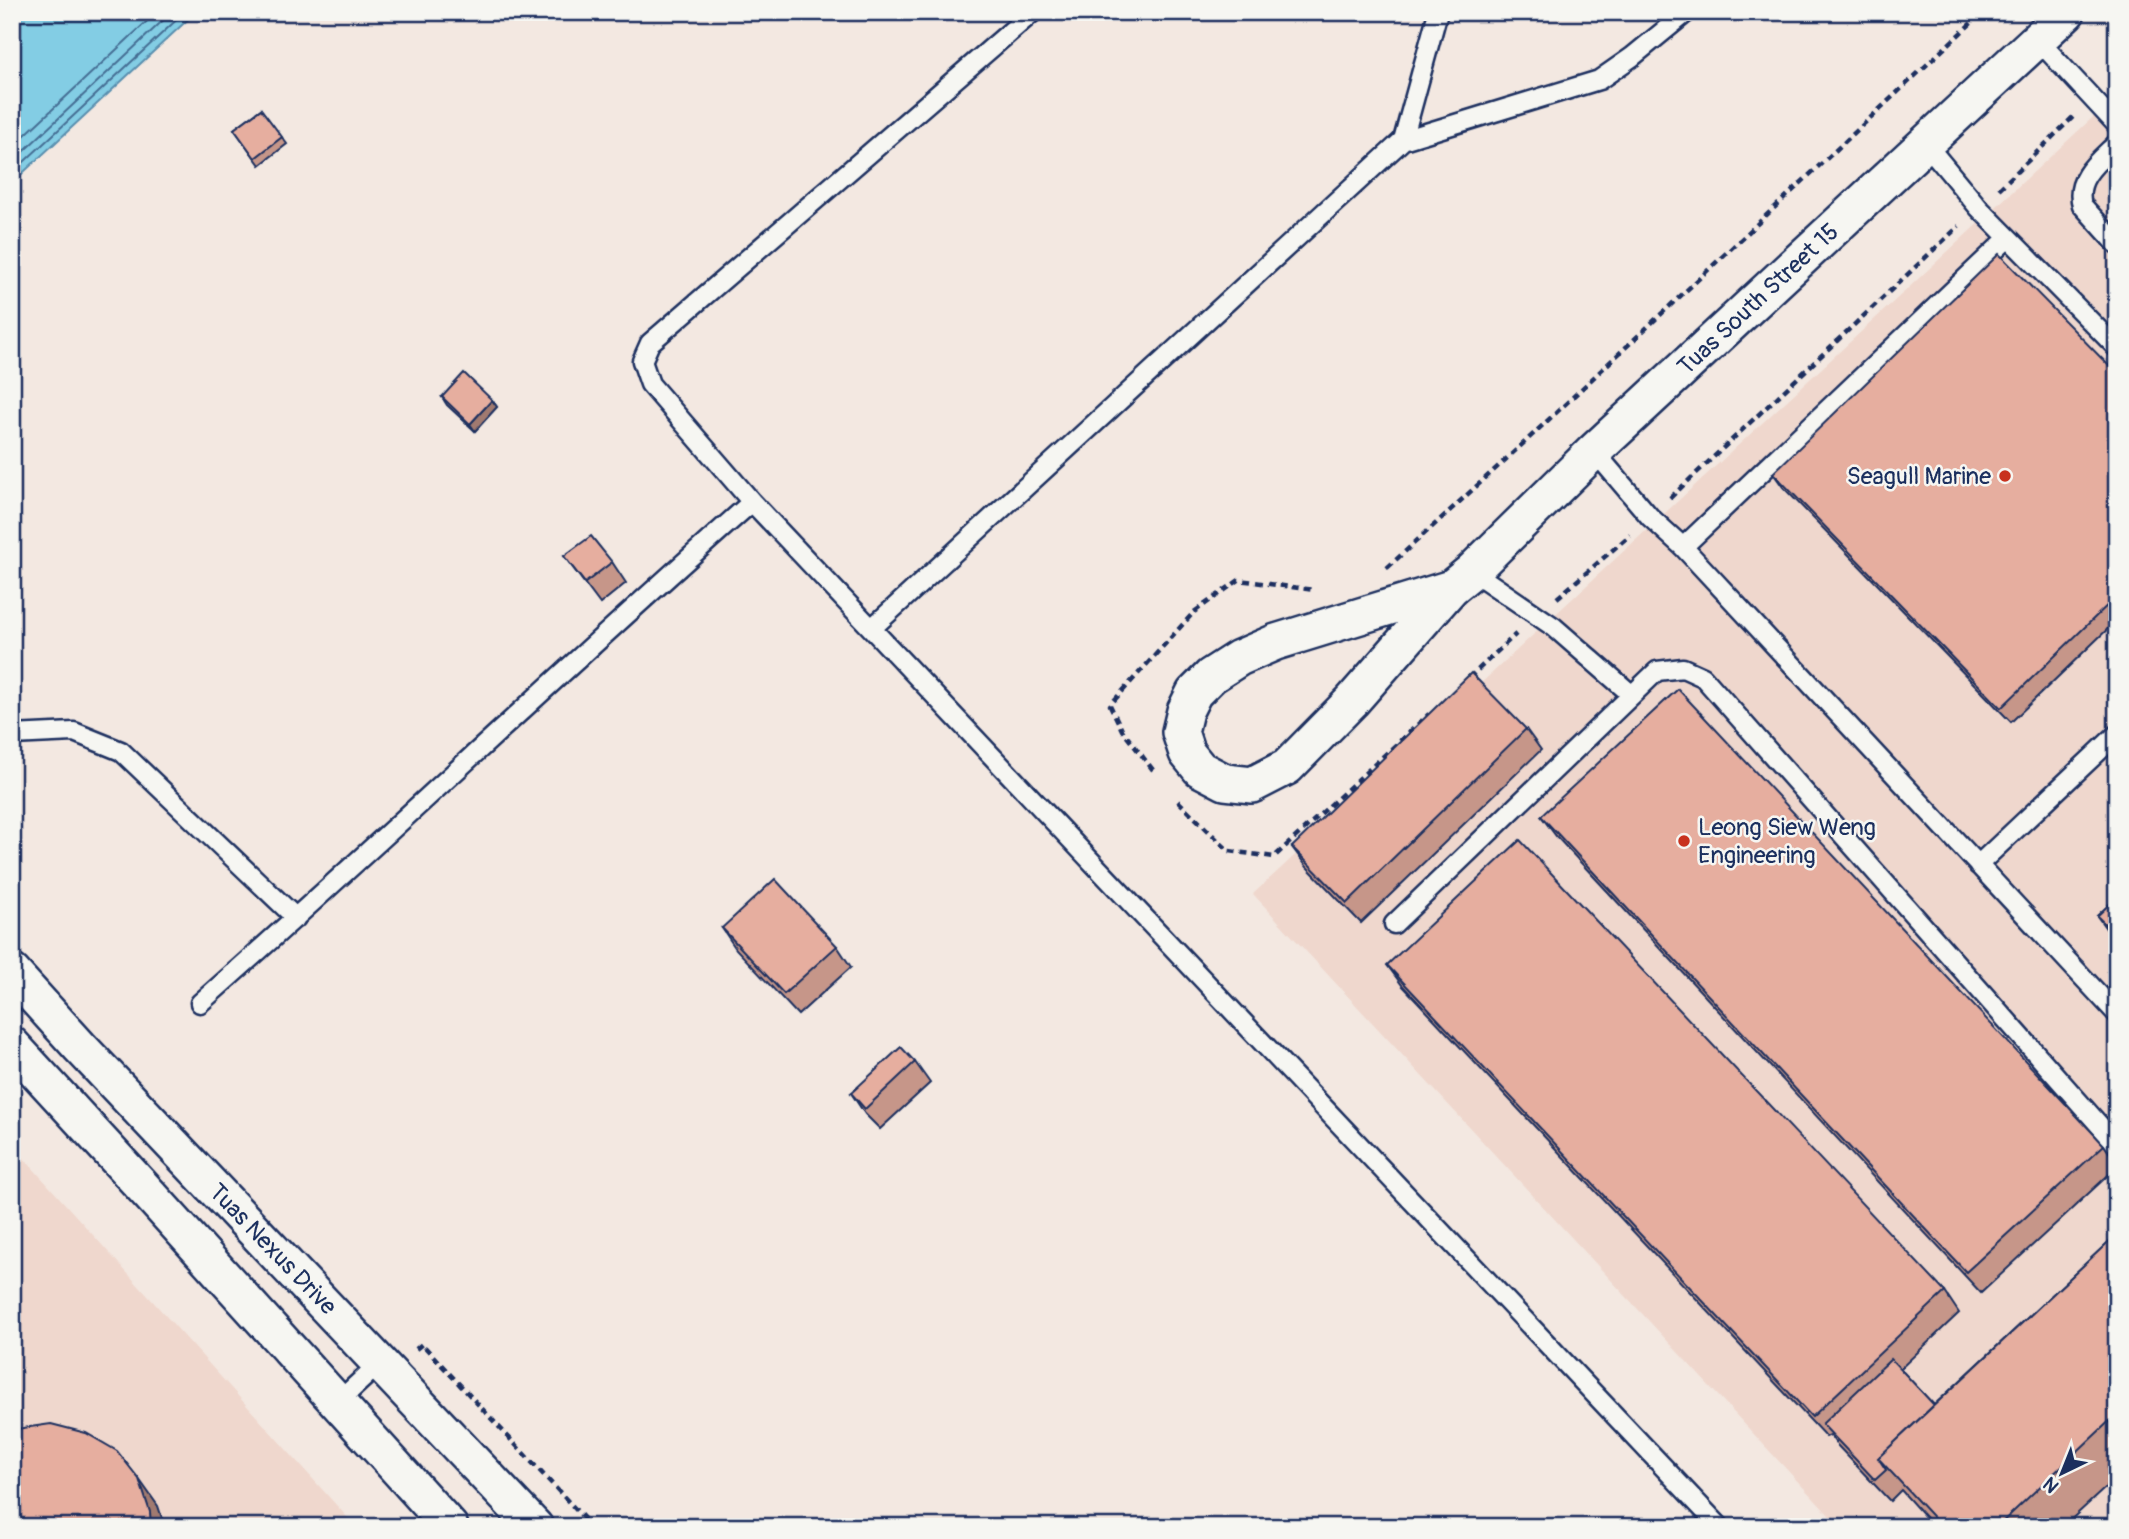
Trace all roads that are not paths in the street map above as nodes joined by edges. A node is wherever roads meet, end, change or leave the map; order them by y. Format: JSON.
{"nodes":[{"id":1,"x":1033,"y":12,"type":"edge"},
{"id":2,"x":1438,"y":12,"type":"edge"},
{"id":3,"x":1687,"y":12,"type":"edge"},
{"id":4,"x":2067,"y":12,"type":"edge"},
{"id":5,"x":2038,"y":40,"type":"junction"},
{"id":6,"x":2117,"y":125,"type":"edge"},
{"id":7,"x":1403,"y":140,"type":"junction"},
{"id":8,"x":2117,"y":143,"type":"edge"},
{"id":9,"x":1926,"y":144,"type":"junction"},
{"id":10,"x":2008,"y":238,"type":"junction"},
{"id":11,"x":2117,"y":244,"type":"edge"},
{"id":12,"x":2117,"y":348,"type":"edge"},
{"id":13,"x":1594,"y":451,"type":"junction"},
{"id":14,"x":752,"y":502,"type":"junction"},
{"id":15,"x":1684,"y":547,"type":"junction"},
{"id":16,"x":1462,"y":580,"type":"junction"},
{"id":17,"x":872,"y":628,"type":"junction"},
{"id":18,"x":1632,"y":695,"type":"junction"},
{"id":19,"x":2117,"y":734,"type":"edge"},
{"id":20,"x":12,"y":735,"type":"edge"},
{"id":21,"x":1978,"y":865,"type":"junction"},
{"id":22,"x":296,"y":918,"type":"junction"},
{"id":23,"x":1394,"y":924,"type":"dead end"},
{"id":24,"x":12,"y":972,"type":"edge"},
{"id":25,"x":200,"y":1003,"type":"dead end"},
{"id":26,"x":2117,"y":1014,"type":"edge"},
{"id":27,"x":12,"y":1045,"type":"edge"},
{"id":28,"x":2117,"y":1145,"type":"edge"},
{"id":29,"x":386,"y":1367,"type":"junction"},
{"id":30,"x":338,"y":1402,"type":"junction"},
{"id":31,"x":450,"y":1527,"type":"edge"},
{"id":32,"x":534,"y":1527,"type":"edge"},
{"id":33,"x":1720,"y":1527,"type":"edge"}],
"edges":[{"from":1,"to":14,"type":"lane"},
{"from":2,"to":7,"type":"lane"},
{"from":3,"to":7,"type":"lane"},
{"from":4,"to":5,"type":"street","name":"Tuas South Street 15"},
{"from":5,"to":6,"type":"lane"},
{"from":5,"to":9,"type":"street","name":"Tuas South Street 15"},
{"from":7,"to":17,"type":"lane"},
{"from":8,"to":11,"type":"lane"},
{"from":9,"to":10,"type":"lane"},
{"from":9,"to":13,"type":"street","name":"Tuas South Street 15"},
{"from":10,"to":12,"type":"lane"},
{"from":10,"to":15,"type":"lane"},
{"from":13,"to":15,"type":"lane"},
{"from":13,"to":16,"type":"street","name":"Tuas South Street 15"},
{"from":14,"to":17,"type":"lane"},
{"from":14,"to":22,"type":"lane"},
{"from":15,"to":21,"type":"lane"},
{"from":16,"to":16,"type":"street","name":"Tuas South Street 15"},
{"from":16,"to":18,"type":"lane"},
{"from":17,"to":33,"type":"lane"},
{"from":18,"to":23,"type":"lane"},
{"from":18,"to":28,"type":"lane"},
{"from":19,"to":21,"type":"lane"},
{"from":20,"to":22,"type":"lane"},
{"from":21,"to":26,"type":"lane"},
{"from":22,"to":25,"type":"lane"},
{"from":24,"to":29,"type":"street","name":"Tuas Nexus Drive"},
{"from":27,"to":30,"type":"street"},
{"from":29,"to":30,"type":"lane"},
{"from":29,"to":32,"type":"street","name":"Tuas Nexus Drive"},
{"from":30,"to":31,"type":"street"}]}
